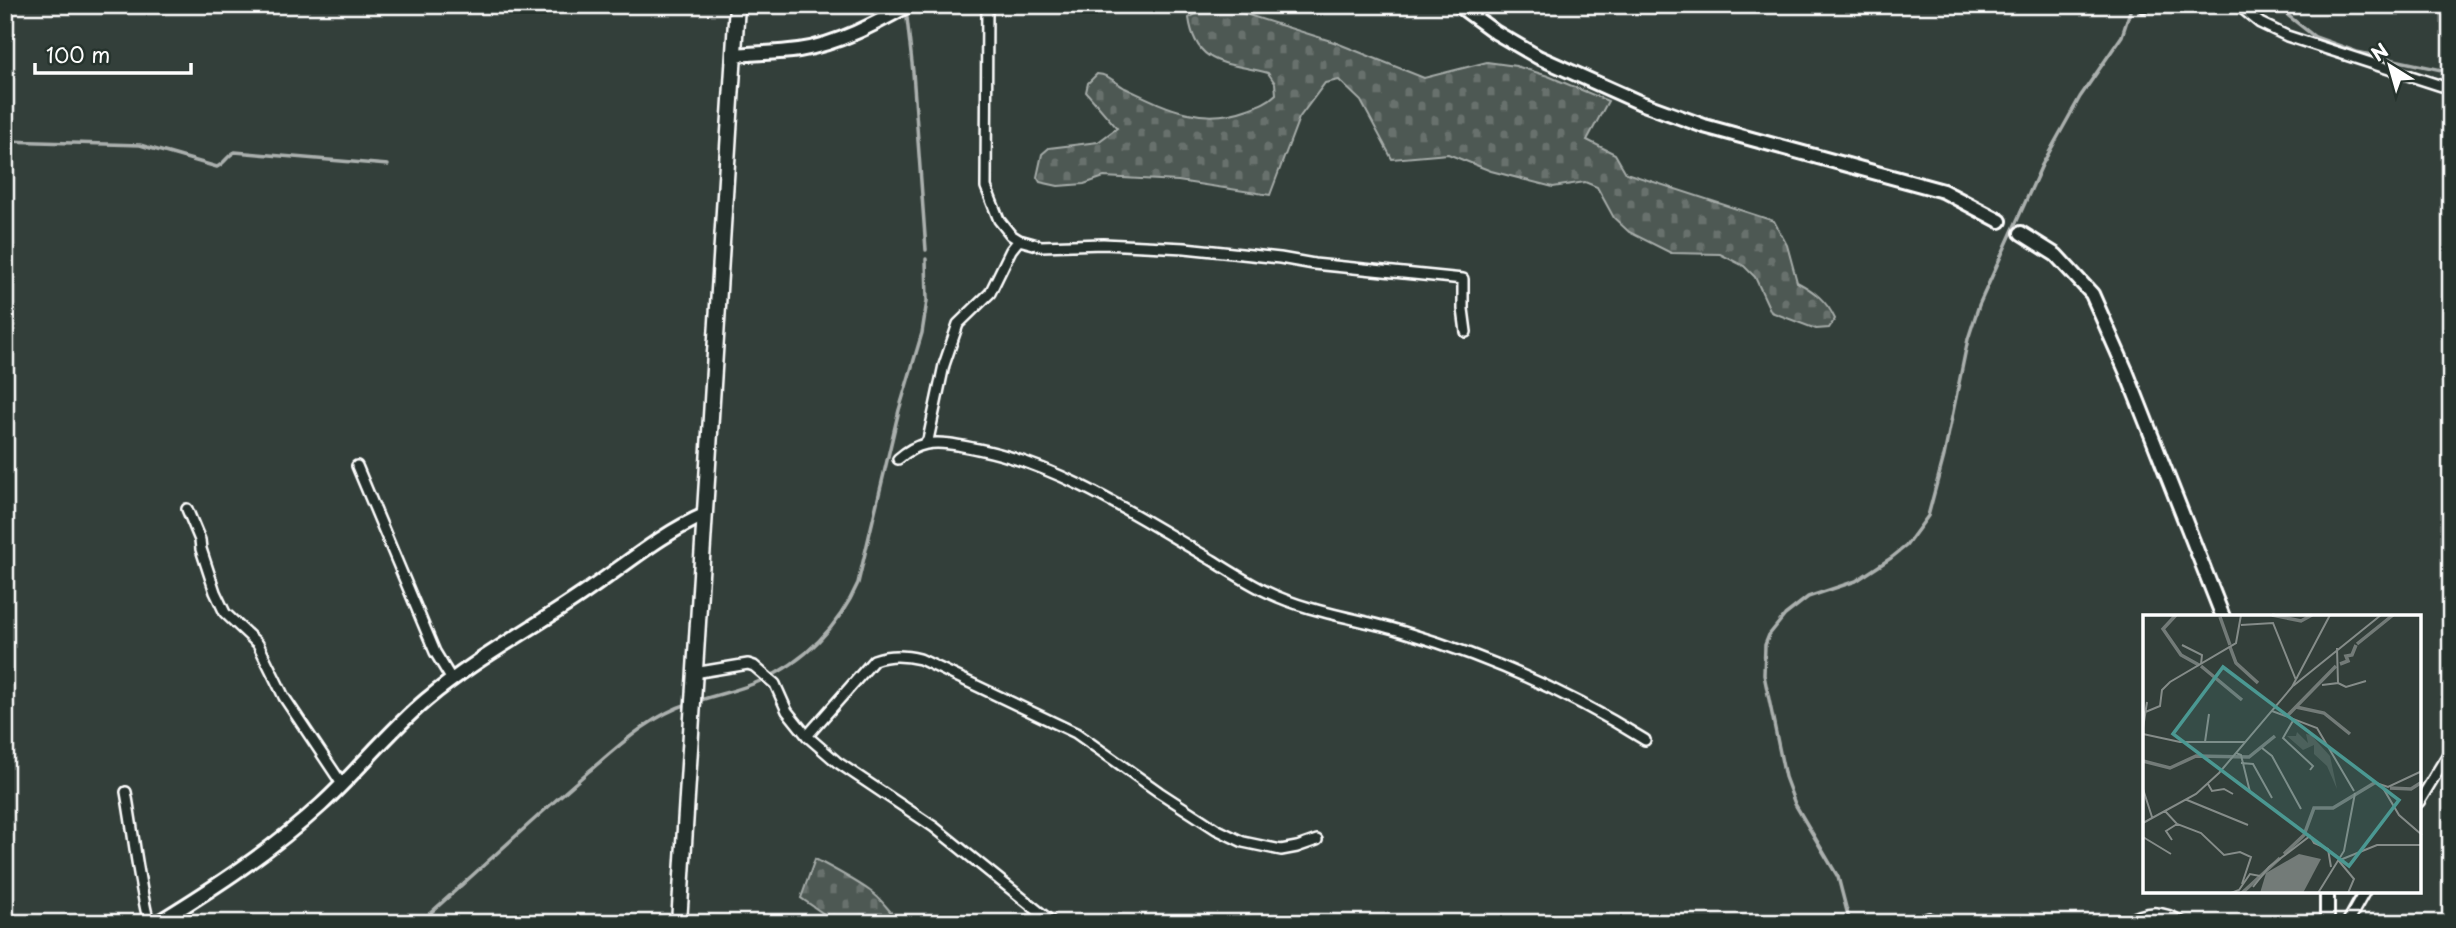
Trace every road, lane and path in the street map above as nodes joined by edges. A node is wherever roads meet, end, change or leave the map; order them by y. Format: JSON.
{"nodes":[{"id":1,"x":737,"y":5,"type":"edge"},
{"id":2,"x":909,"y":5,"type":"edge"},
{"id":3,"x":987,"y":5,"type":"edge"},
{"id":4,"x":1458,"y":5,"type":"edge"},
{"id":5,"x":2238,"y":5,"type":"edge"},
{"id":6,"x":734,"y":55,"type":"junction"},
{"id":7,"x":2451,"y":89,"type":"edge"},
{"id":8,"x":2000,"y":221,"type":"dead end"},
{"id":9,"x":2021,"y":233,"type":"dead end"},
{"id":10,"x":1019,"y":240,"type":"junction"},
{"id":11,"x":1466,"y":332,"type":"dead end"},
{"id":12,"x":925,"y":444,"type":"junction"},
{"id":13,"x":898,"y":459,"type":"dead end"},
{"id":14,"x":357,"y":466,"type":"dead end"},
{"id":15,"x":187,"y":509,"type":"dead end"},
{"id":16,"x":704,"y":515,"type":"junction"},
{"id":17,"x":2222,"y":615,"type":"edge"},
{"id":18,"x":452,"y":680,"type":"junction"},
{"id":19,"x":694,"y":680,"type":"junction"},
{"id":20,"x":807,"y":736,"type":"junction"},
{"id":21,"x":1645,"y":740,"type":"dead end"},
{"id":22,"x":2451,"y":749,"type":"edge"},
{"id":23,"x":342,"y":784,"type":"junction"},
{"id":24,"x":126,"y":792,"type":"dead end"},
{"id":25,"x":2421,"y":799,"type":"edge"},
{"id":26,"x":1317,"y":840,"type":"dead end"},
{"id":27,"x":2327,"y":893,"type":"edge"},
{"id":28,"x":2364,"y":893,"type":"edge"},
{"id":29,"x":149,"y":923,"type":"edge"},
{"id":30,"x":157,"y":923,"type":"edge"},
{"id":31,"x":679,"y":923,"type":"edge"},
{"id":32,"x":1053,"y":923,"type":"edge"},
{"id":33,"x":1916,"y":923,"type":"edge"},
{"id":34,"x":1938,"y":923,"type":"edge"},
{"id":35,"x":2123,"y":923,"type":"edge"},
{"id":36,"x":2184,"y":923,"type":"edge"},
{"id":37,"x":2328,"y":923,"type":"edge"},
{"id":38,"x":2347,"y":923,"type":"edge"}],
"edges":[{"from":1,"to":6,"type":"main road"},
{"from":2,"to":6,"type":"street"},
{"from":3,"to":10,"type":"street"},
{"from":4,"to":8,"type":"street"},
{"from":5,"to":7,"type":"street"},
{"from":6,"to":16,"type":"main road"},
{"from":9,"to":17,"type":"street"},
{"from":10,"to":11,"type":"street"},
{"from":10,"to":12,"type":"street"},
{"from":12,"to":13,"type":"street"},
{"from":12,"to":21,"type":"street"},
{"from":14,"to":18,"type":"street"},
{"from":15,"to":23,"type":"street"},
{"from":16,"to":18,"type":"street"},
{"from":16,"to":19,"type":"main road"},
{"from":18,"to":23,"type":"street"},
{"from":19,"to":20,"type":"street"},
{"from":19,"to":31,"type":"main road"},
{"from":20,"to":26,"type":"street"},
{"from":20,"to":32,"type":"street"},
{"from":22,"to":25,"type":"street"},
{"from":23,"to":30,"type":"street"},
{"from":24,"to":29,"type":"street"},
{"from":27,"to":37,"type":"street"},
{"from":28,"to":38,"type":"street"},
{"from":33,"to":34,"type":"street"},
{"from":35,"to":36,"type":"street"}]}
